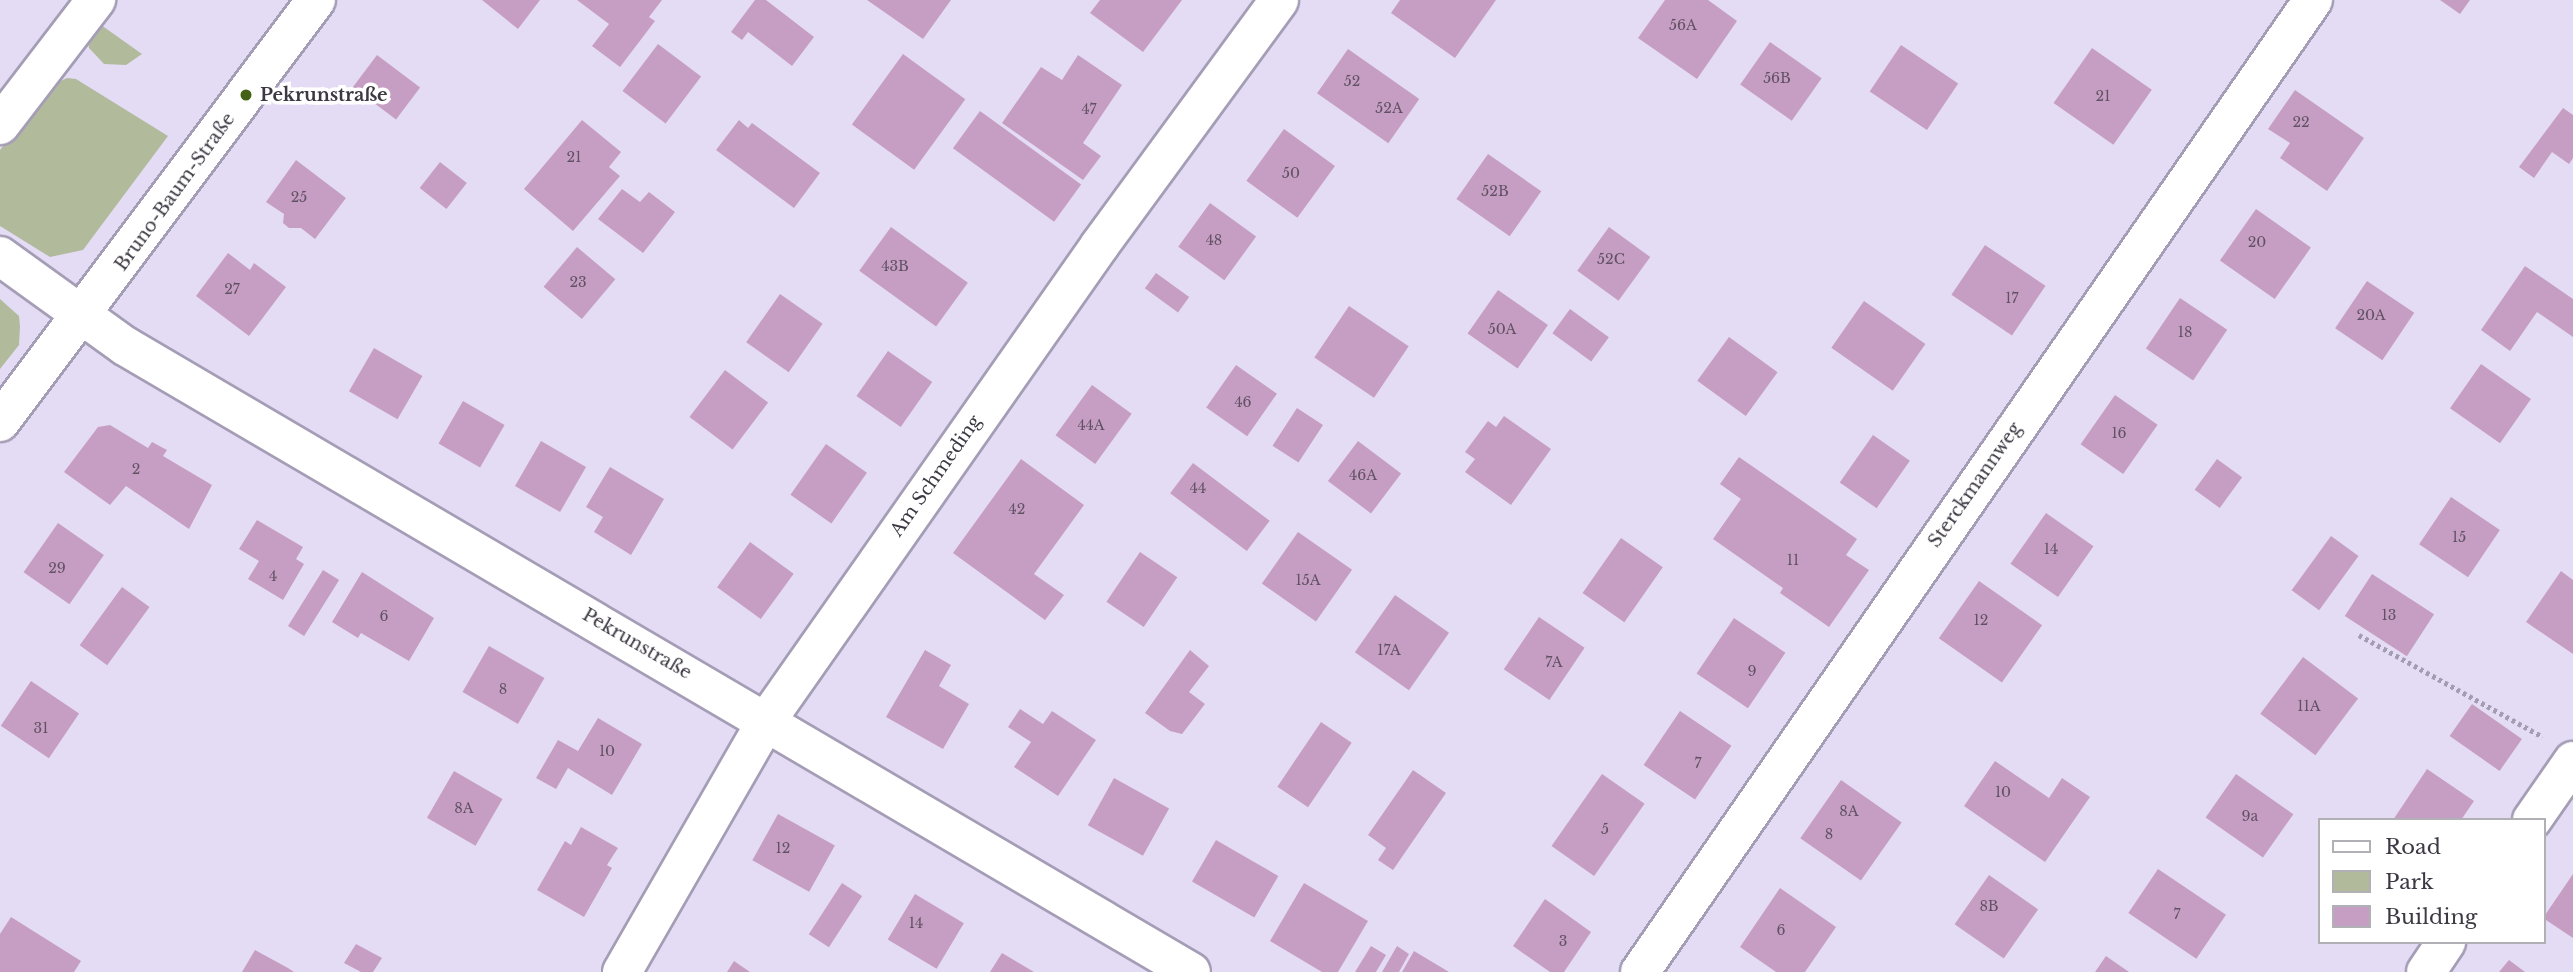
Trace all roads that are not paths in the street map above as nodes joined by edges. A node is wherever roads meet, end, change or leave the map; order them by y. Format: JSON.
{"nodes":[{"id":1,"x":96,"y":0,"type":"edge"},
{"id":2,"x":316,"y":0,"type":"edge"},
{"id":3,"x":1279,"y":0,"type":"edge"},
{"id":4,"x":2313,"y":0,"type":"edge"},
{"id":5,"x":0,"y":125,"type":"edge"},
{"id":6,"x":0,"y":256,"type":"edge"},
{"id":7,"x":83,"y":316,"type":"junction"},
{"id":8,"x":0,"y":422,"type":"edge"},
{"id":9,"x":767,"y":720,"type":"junction"},
{"id":10,"x":2562,"y":751,"type":"edge"},
{"id":11,"x":2533,"y":818,"type":"edge"},
{"id":12,"x":2445,"y":944,"type":"edge"},
{"id":13,"x":622,"y":972,"type":"edge"},
{"id":14,"x":1191,"y":972,"type":"edge"},
{"id":15,"x":1640,"y":972,"type":"edge"},
{"id":16,"x":2426,"y":972,"type":"edge"}],
"edges":[{"from":1,"to":5,"type":"street"},
{"from":2,"to":7,"type":"street","name":"Bruno-Baum-Straße"},
{"from":3,"to":9,"type":"street","name":"Am Schmeding"},
{"from":4,"to":15,"type":"street","name":"Sterckmannweg"},
{"from":6,"to":7,"type":"street"},
{"from":7,"to":8,"type":"street","name":"Bruno-Baum-Straße"},
{"from":7,"to":9,"type":"street","name":"Pekrunstraße"},
{"from":9,"to":13,"type":"street","name":"Am Schmeding"},
{"from":9,"to":14,"type":"street","name":"Pekrunstraße"},
{"from":10,"to":11,"type":"street"},
{"from":12,"to":16,"type":"street"}]}
